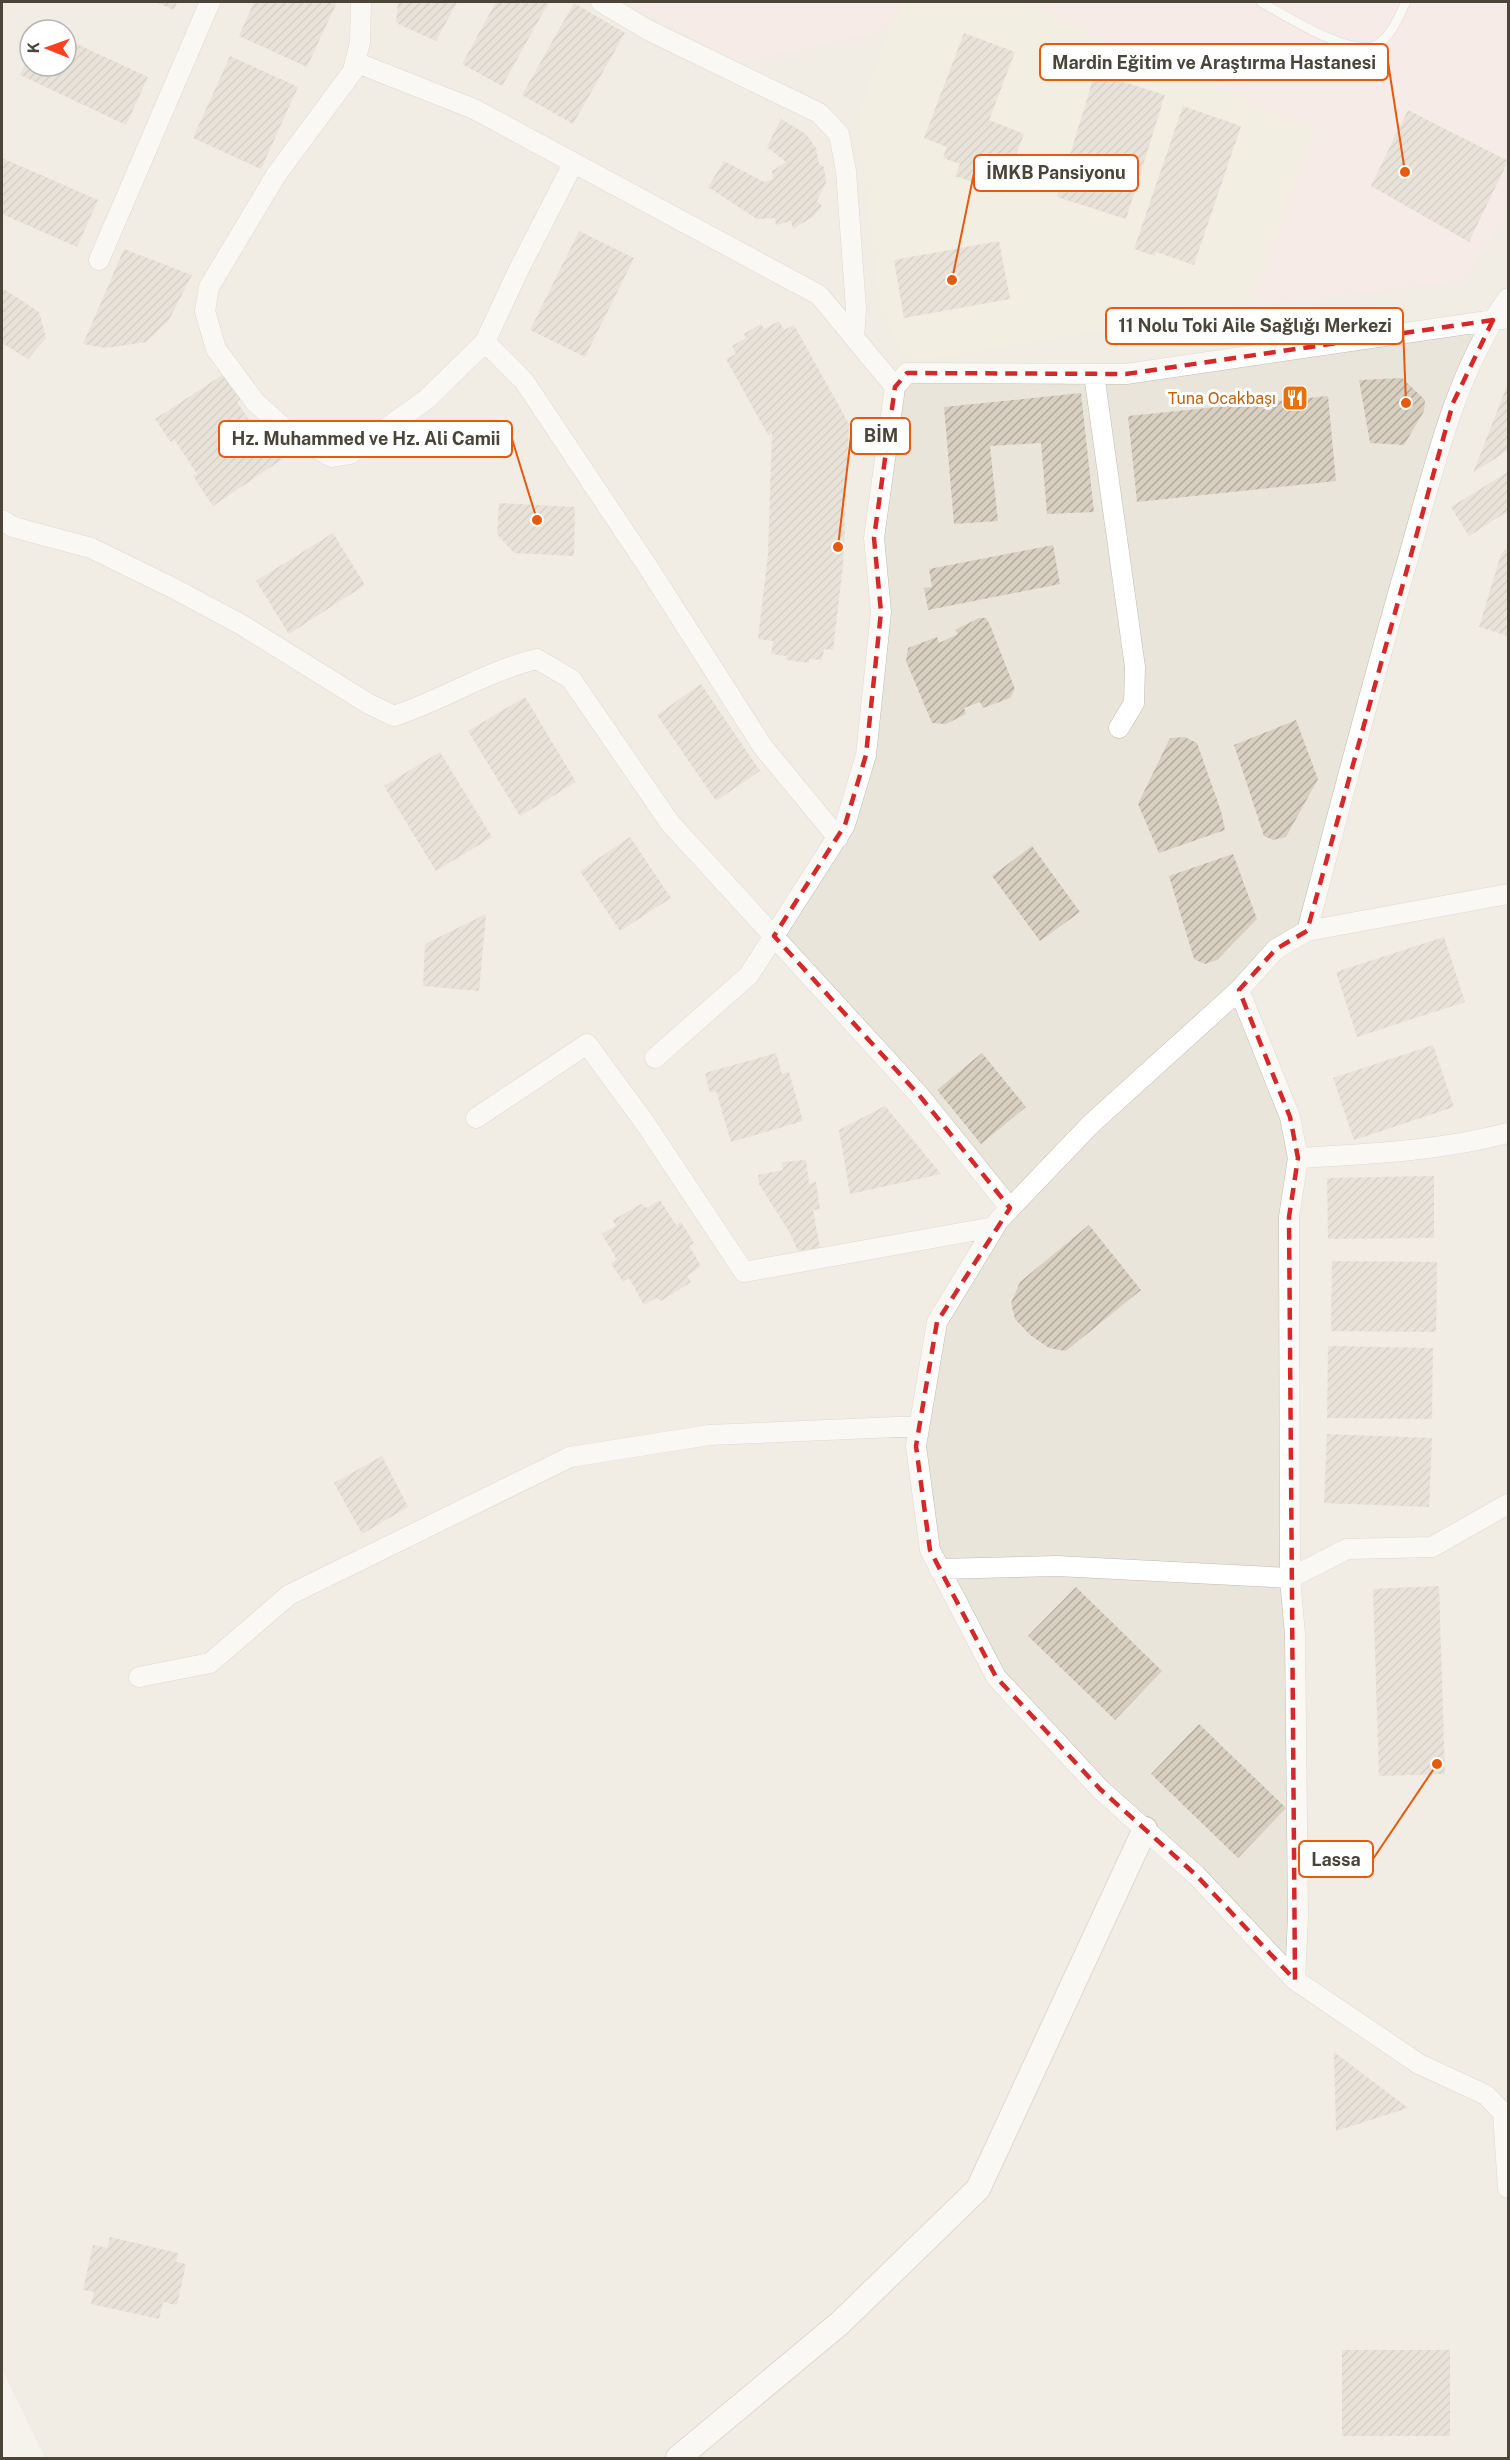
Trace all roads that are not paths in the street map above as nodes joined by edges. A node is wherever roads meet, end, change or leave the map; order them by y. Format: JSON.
{"nodes":[{"id":1,"x":210,"y":2,"type":"edge"},
{"id":2,"x":361,"y":2,"type":"edge"},
{"id":3,"x":601,"y":2,"type":"edge"},
{"id":4,"x":1261,"y":2,"type":"edge"},
{"id":5,"x":1406,"y":2,"type":"edge"},
{"id":6,"x":355,"y":62,"type":"junction"},
{"id":7,"x":573,"y":164,"type":"junction"},
{"id":8,"x":99,"y":260,"type":"dead end"},
{"id":9,"x":1509,"y":298,"type":"edge"},
{"id":10,"x":1501,"y":319,"type":"edge"},
{"id":11,"x":854,"y":337,"type":"junction"},
{"id":12,"x":485,"y":342,"type":"junction"},
{"id":13,"x":1094,"y":374,"type":"junction"},
{"id":14,"x":895,"y":387,"type":"junction"},
{"id":15,"x":2,"y":520,"type":"edge"},
{"id":16,"x":1119,"y":728,"type":"dead end"},
{"id":17,"x":837,"y":838,"type":"junction"},
{"id":18,"x":1509,"y":894,"type":"edge"},
{"id":19,"x":1307,"y":931,"type":"junction"},
{"id":20,"x":774,"y":936,"type":"junction"},
{"id":21,"x":1239,"y":990,"type":"junction"},
{"id":22,"x":655,"y":1058,"type":"dead end"},
{"id":23,"x":476,"y":1118,"type":"dead end"},
{"id":24,"x":1509,"y":1133,"type":"edge"},
{"id":25,"x":1298,"y":1158,"type":"junction"},
{"id":26,"x":1010,"y":1208,"type":"junction"},
{"id":27,"x":994,"y":1227,"type":"junction"},
{"id":28,"x":919,"y":1426,"type":"junction"},
{"id":29,"x":1509,"y":1504,"type":"edge"},
{"id":30,"x":939,"y":1569,"type":"junction"},
{"id":31,"x":1290,"y":1578,"type":"junction"},
{"id":32,"x":139,"y":1677,"type":"dead end"},
{"id":33,"x":1145,"y":1829,"type":"junction"},
{"id":34,"x":1295,"y":1980,"type":"junction"},
{"id":35,"x":1509,"y":2188,"type":"edge"},
{"id":36,"x":678,"y":2458,"type":"edge"}],
"edges":[{"from":1,"to":8,"type":"street"},
{"from":2,"to":6,"type":"street"},
{"from":3,"to":11,"type":"street"},
{"from":4,"to":5,"type":"lane"},
{"from":6,"to":7,"type":"street"},
{"from":6,"to":12,"type":"street"},
{"from":7,"to":11,"type":"street"},
{"from":7,"to":12,"type":"street"},
{"from":9,"to":10,"type":"street"},
{"from":10,"to":13,"type":"street"},
{"from":10,"to":19,"type":"street"},
{"from":11,"to":14,"type":"street"},
{"from":12,"to":17,"type":"street"},
{"from":13,"to":14,"type":"street"},
{"from":13,"to":16,"type":"street"},
{"from":14,"to":17,"type":"street"},
{"from":15,"to":20,"type":"street"},
{"from":17,"to":20,"type":"street"},
{"from":18,"to":19,"type":"street"},
{"from":19,"to":21,"type":"street"},
{"from":20,"to":22,"type":"street"},
{"from":20,"to":26,"type":"street"},
{"from":21,"to":25,"type":"street"},
{"from":21,"to":26,"type":"street"},
{"from":23,"to":27,"type":"street"},
{"from":24,"to":25,"type":"street"},
{"from":25,"to":31,"type":"street"},
{"from":26,"to":27,"type":"street"},
{"from":27,"to":28,"type":"street"},
{"from":28,"to":30,"type":"street"},
{"from":28,"to":32,"type":"street"},
{"from":29,"to":31,"type":"street"},
{"from":30,"to":31,"type":"street"},
{"from":30,"to":33,"type":"street"},
{"from":31,"to":34,"type":"street"},
{"from":33,"to":34,"type":"street"},
{"from":33,"to":36,"type":"street"},
{"from":34,"to":35,"type":"street"}]}
